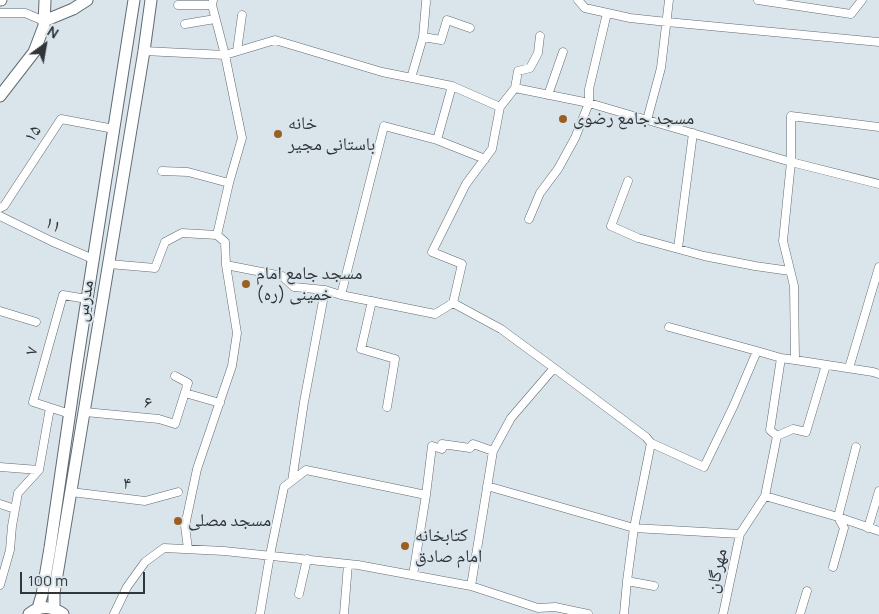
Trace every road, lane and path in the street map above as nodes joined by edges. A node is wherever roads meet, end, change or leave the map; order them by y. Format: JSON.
{"nodes":[{"id":1,"x":45,"y":0,"type":"edge"},
{"id":2,"x":87,"y":0,"type":"edge"},
{"id":3,"x":134,"y":0,"type":"edge"},
{"id":4,"x":151,"y":0,"type":"edge"},
{"id":5,"x":578,"y":0,"type":"edge"},
{"id":6,"x":669,"y":0,"type":"edge"},
{"id":7,"x":758,"y":0,"type":"edge"},
{"id":8,"x":862,"y":0,"type":"edge"},
{"id":9,"x":426,"y":2,"type":"dead end"},
{"id":10,"x":212,"y":3,"type":"edge"},
{"id":11,"x":178,"y":5,"type":"dead end"},
{"id":12,"x":0,"y":13,"type":"edge"},
{"id":13,"x":607,"y":13,"type":"junction"},
{"id":14,"x":242,"y":15,"type":"dead end"},
{"id":15,"x":215,"y":19,"type":"junction"},
{"id":16,"x":44,"y":21,"type":"junction"},
{"id":17,"x":667,"y":22,"type":"junction"},
{"id":18,"x":185,"y":24,"type":"dead end"},
{"id":19,"x":470,"y":28,"type":"dead end"},
{"id":20,"x":423,"y":36,"type":"junction"},
{"id":21,"x":540,"y":36,"type":"dead end"},
{"id":22,"x":879,"y":42,"type":"edge"},
{"id":23,"x":144,"y":51,"type":"junction"},
{"id":24,"x":238,"y":51,"type":"junction"},
{"id":25,"x":563,"y":52,"type":"dead end"},
{"id":26,"x":225,"y":55,"type":"junction"},
{"id":27,"x":411,"y":78,"type":"junction"},
{"id":28,"x":452,"y":86,"type":"junction"},
{"id":29,"x":515,"y":88,"type":"junction"},
{"id":30,"x":548,"y":95,"type":"junction"},
{"id":31,"x":0,"y":96,"type":"edge"},
{"id":32,"x":589,"y":103,"type":"junction"},
{"id":33,"x":500,"y":107,"type":"junction"},
{"id":34,"x":647,"y":120,"type":"junction"},
{"id":35,"x":879,"y":127,"type":"edge"},
{"id":36,"x":114,"y":128,"type":"junction"},
{"id":37,"x":693,"y":134,"type":"junction"},
{"id":38,"x":437,"y":140,"type":"junction"},
{"id":39,"x":485,"y":159,"type":"junction"},
{"id":40,"x":791,"y":162,"type":"junction"},
{"id":41,"x":162,"y":171,"type":"dead end"},
{"id":42,"x":628,"y":181,"type":"dead end"},
{"id":43,"x":229,"y":183,"type":"junction"},
{"id":44,"x":879,"y":184,"type":"edge"},
{"id":45,"x":102,"y":205,"type":"junction"},
{"id":46,"x":118,"y":205,"type":"junction"},
{"id":47,"x":0,"y":208,"type":"edge"},
{"id":48,"x":0,"y":216,"type":"edge"},
{"id":49,"x":529,"y":219,"type":"dead end"},
{"id":50,"x":217,"y":235,"type":"junction"},
{"id":51,"x":678,"y":248,"type":"junction"},
{"id":52,"x":94,"y":258,"type":"junction"},
{"id":53,"x":109,"y":264,"type":"junction"},
{"id":54,"x":226,"y":265,"type":"junction"},
{"id":55,"x":879,"y":267,"type":"edge"},
{"id":56,"x":790,"y":271,"type":"junction"},
{"id":57,"x":325,"y":290,"type":"junction"},
{"id":58,"x":342,"y":295,"type":"junction"},
{"id":59,"x":87,"y":298,"type":"junction"},
{"id":60,"x":372,"y":301,"type":"junction"},
{"id":61,"x":453,"y":303,"type":"junction"},
{"id":62,"x":0,"y":311,"type":"edge"},
{"id":63,"x":36,"y":322,"type":"dead end"},
{"id":64,"x":669,"y":328,"type":"dead end"},
{"id":65,"x":756,"y":350,"type":"junction"},
{"id":66,"x":781,"y":358,"type":"junction"},
{"id":67,"x":795,"y":360,"type":"junction"},
{"id":68,"x":826,"y":365,"type":"junction"},
{"id":69,"x":554,"y":368,"type":"junction"},
{"id":70,"x":849,"y":368,"type":"junction"},
{"id":71,"x":879,"y":374,"type":"edge"},
{"id":72,"x":175,"y":376,"type":"dead end"},
{"id":73,"x":185,"y":393,"type":"junction"},
{"id":74,"x":220,"y":403,"type":"junction"},
{"id":75,"x":387,"y":407,"type":"dead end"},
{"id":76,"x":50,"y":408,"type":"junction"},
{"id":77,"x":85,"y":412,"type":"junction"},
{"id":78,"x":70,"y":414,"type":"junction"},
{"id":79,"x":777,"y":436,"type":"junction"},
{"id":80,"x":651,"y":443,"type":"junction"},
{"id":81,"x":856,"y":447,"type":"dead end"},
{"id":82,"x":494,"y":451,"type":"junction"},
{"id":83,"x":0,"y":467,"type":"edge"},
{"id":84,"x":39,"y":470,"type":"junction"},
{"id":85,"x":292,"y":481,"type":"junction"},
{"id":86,"x":487,"y":486,"type":"junction"},
{"id":87,"x":879,"y":491,"type":"edge"},
{"id":88,"x":71,"y":492,"type":"junction"},
{"id":89,"x":178,"y":492,"type":"dead end"},
{"id":90,"x":426,"y":495,"type":"junction"},
{"id":91,"x":765,"y":496,"type":"junction"},
{"id":92,"x":0,"y":504,"type":"edge"},
{"id":93,"x":15,"y":509,"type":"junction"},
{"id":94,"x":838,"y":517,"type":"junction"},
{"id":95,"x":634,"y":528,"type":"junction"},
{"id":96,"x":868,"y":528,"type":"junction"},
{"id":97,"x":879,"y":532,"type":"edge"},
{"id":98,"x":740,"y":534,"type":"junction"},
{"id":99,"x":188,"y":549,"type":"junction"},
{"id":100,"x":270,"y":556,"type":"junction"},
{"id":101,"x":307,"y":559,"type":"junction"},
{"id":102,"x":348,"y":564,"type":"junction"},
{"id":103,"x":833,"y":567,"type":"dead end"},
{"id":104,"x":413,"y":575,"type":"junction"},
{"id":105,"x":627,"y":581,"type":"junction"},
{"id":106,"x":0,"y":585,"type":"edge"},
{"id":107,"x":471,"y":586,"type":"junction"},
{"id":108,"x":654,"y":586,"type":"dead end"},
{"id":109,"x":808,"y":592,"type":"dead end"},
{"id":110,"x":299,"y":594,"type":"dead end"},
{"id":111,"x":34,"y":611,"type":"edge"},
{"id":112,"x":58,"y":611,"type":"edge"},
{"id":113,"x":537,"y":611,"type":"edge"},
{"id":114,"x":114,"y":614,"type":"edge"},
{"id":115,"x":260,"y":614,"type":"edge"},
{"id":116,"x":344,"y":614,"type":"edge"},
{"id":117,"x":588,"y":614,"type":"edge"},
{"id":118,"x":624,"y":614,"type":"edge"},
{"id":119,"x":724,"y":614,"type":"edge"},
{"id":120,"x":800,"y":614,"type":"edge"}],
"edges":[{"from":1,"to":16,"type":"main road"},
{"from":2,"to":16,"type":"main road"},
{"from":3,"to":36,"type":"main road","name":"مدرس"},
{"from":4,"to":23,"type":"main road","name":"مدرس"},
{"from":5,"to":13,"type":"street"},
{"from":6,"to":17,"type":"street"},
{"from":7,"to":8,"type":"street"},
{"from":9,"to":20,"type":"street"},
{"from":10,"to":11,"type":"street"},
{"from":10,"to":15,"type":"street"},
{"from":12,"to":16,"type":"street"},
{"from":13,"to":17,"type":"street"},
{"from":13,"to":32,"type":"street"},
{"from":14,"to":24,"type":"street"},
{"from":15,"to":18,"type":"street"},
{"from":15,"to":26,"type":"street"},
{"from":16,"to":31,"type":"main road"},
{"from":17,"to":22,"type":"street"},
{"from":17,"to":34,"type":"street"},
{"from":19,"to":20,"type":"street"},
{"from":20,"to":27,"type":"street"},
{"from":21,"to":29,"type":"street"},
{"from":23,"to":26,"type":"street"},
{"from":23,"to":46,"type":"main road","name":"مدرس"},
{"from":24,"to":26,"type":"street"},
{"from":24,"to":27,"type":"street"},
{"from":25,"to":30,"type":"street"},
{"from":26,"to":43,"type":"street"},
{"from":27,"to":28,"type":"street"},
{"from":28,"to":33,"type":"street"},
{"from":28,"to":38,"type":"street"},
{"from":29,"to":30,"type":"street"},
{"from":29,"to":33,"type":"street"},
{"from":30,"to":32,"type":"street"},
{"from":32,"to":34,"type":"street"},
{"from":32,"to":49,"type":"street"},
{"from":33,"to":39,"type":"street"},
{"from":34,"to":37,"type":"street"},
{"from":35,"to":40,"type":"street"},
{"from":36,"to":45,"type":"main road","name":"مدرس"},
{"from":36,"to":47,"type":"street","name":"۱۵"},
{"from":37,"to":40,"type":"street"},
{"from":37,"to":51,"type":"street"},
{"from":38,"to":39,"type":"street"},
{"from":38,"to":58,"type":"street"},
{"from":39,"to":61,"type":"street"},
{"from":40,"to":44,"type":"street"},
{"from":40,"to":56,"type":"street"},
{"from":41,"to":43,"type":"street"},
{"from":42,"to":51,"type":"street"},
{"from":43,"to":50,"type":"street"},
{"from":45,"to":46,"type":"main road"},
{"from":45,"to":52,"type":"main road","name":"مدرس"},
{"from":46,"to":53,"type":"main road","name":"مدرس"},
{"from":48,"to":52,"type":"street","name":"۱۱"},
{"from":50,"to":53,"type":"street"},
{"from":50,"to":54,"type":"street"},
{"from":51,"to":56,"type":"street"},
{"from":52,"to":59,"type":"main road","name":"مدرس"},
{"from":53,"to":77,"type":"main road","name":"مدرس"},
{"from":54,"to":57,"type":"street"},
{"from":54,"to":74,"type":"street"},
{"from":55,"to":70,"type":"street"},
{"from":56,"to":67,"type":"street"},
{"from":57,"to":58,"type":"street"},
{"from":57,"to":85,"type":"street"},
{"from":58,"to":60,"type":"street"},
{"from":59,"to":76,"type":"street","name":"۷"},
{"from":59,"to":78,"type":"main road","name":"مدرس"},
{"from":60,"to":61,"type":"street"},
{"from":60,"to":75,"type":"street"},
{"from":61,"to":69,"type":"street"},
{"from":62,"to":63,"type":"street"},
{"from":64,"to":65,"type":"street"},
{"from":65,"to":66,"type":"street"},
{"from":65,"to":80,"type":"street"},
{"from":66,"to":67,"type":"street"},
{"from":66,"to":79,"type":"street"},
{"from":67,"to":68,"type":"street"},
{"from":68,"to":70,"type":"street"},
{"from":68,"to":79,"type":"street"},
{"from":69,"to":80,"type":"street"},
{"from":69,"to":82,"type":"street"},
{"from":70,"to":71,"type":"street"},
{"from":72,"to":73,"type":"street"},
{"from":73,"to":74,"type":"street"},
{"from":73,"to":77,"type":"street","name":"۶"},
{"from":74,"to":99,"type":"street"},
{"from":76,"to":78,"type":"street","name":"۷"},
{"from":76,"to":84,"type":"street"},
{"from":77,"to":88,"type":"main road","name":"مدرس"},
{"from":78,"to":111,"type":"main road","name":"مدرس"},
{"from":79,"to":91,"type":"street"},
{"from":80,"to":95,"type":"street"},
{"from":81,"to":94,"type":"street"},
{"from":82,"to":86,"type":"street"},
{"from":82,"to":90,"type":"street"},
{"from":83,"to":84,"type":"street"},
{"from":84,"to":93,"type":"street"},
{"from":85,"to":90,"type":"street"},
{"from":85,"to":100,"type":"street"},
{"from":86,"to":95,"type":"street"},
{"from":86,"to":107,"type":"street"},
{"from":87,"to":96,"type":"street"},
{"from":88,"to":89,"type":"street","name":"۴"},
{"from":88,"to":112,"type":"main road","name":"مدرس"},
{"from":90,"to":104,"type":"street"},
{"from":91,"to":94,"type":"street"},
{"from":91,"to":98,"type":"street"},
{"from":92,"to":93,"type":"street"},
{"from":93,"to":106,"type":"street"},
{"from":94,"to":96,"type":"street"},
{"from":94,"to":103,"type":"street"},
{"from":95,"to":98,"type":"street"},
{"from":95,"to":105,"type":"street"},
{"from":96,"to":97,"type":"street"},
{"from":98,"to":119,"type":"street","name":"مهرگان"},
{"from":99,"to":100,"type":"street"},
{"from":99,"to":114,"type":"street"},
{"from":100,"to":101,"type":"street"},
{"from":100,"to":115,"type":"street"},
{"from":101,"to":102,"type":"street"},
{"from":101,"to":110,"type":"street"},
{"from":102,"to":104,"type":"street"},
{"from":102,"to":116,"type":"street"},
{"from":104,"to":107,"type":"street"},
{"from":105,"to":108,"type":"street"},
{"from":105,"to":118,"type":"street"},
{"from":107,"to":113,"type":"street"},
{"from":109,"to":120,"type":"street"},
{"from":111,"to":112,"type":"main road"},
{"from":113,"to":117,"type":"street"}]}
